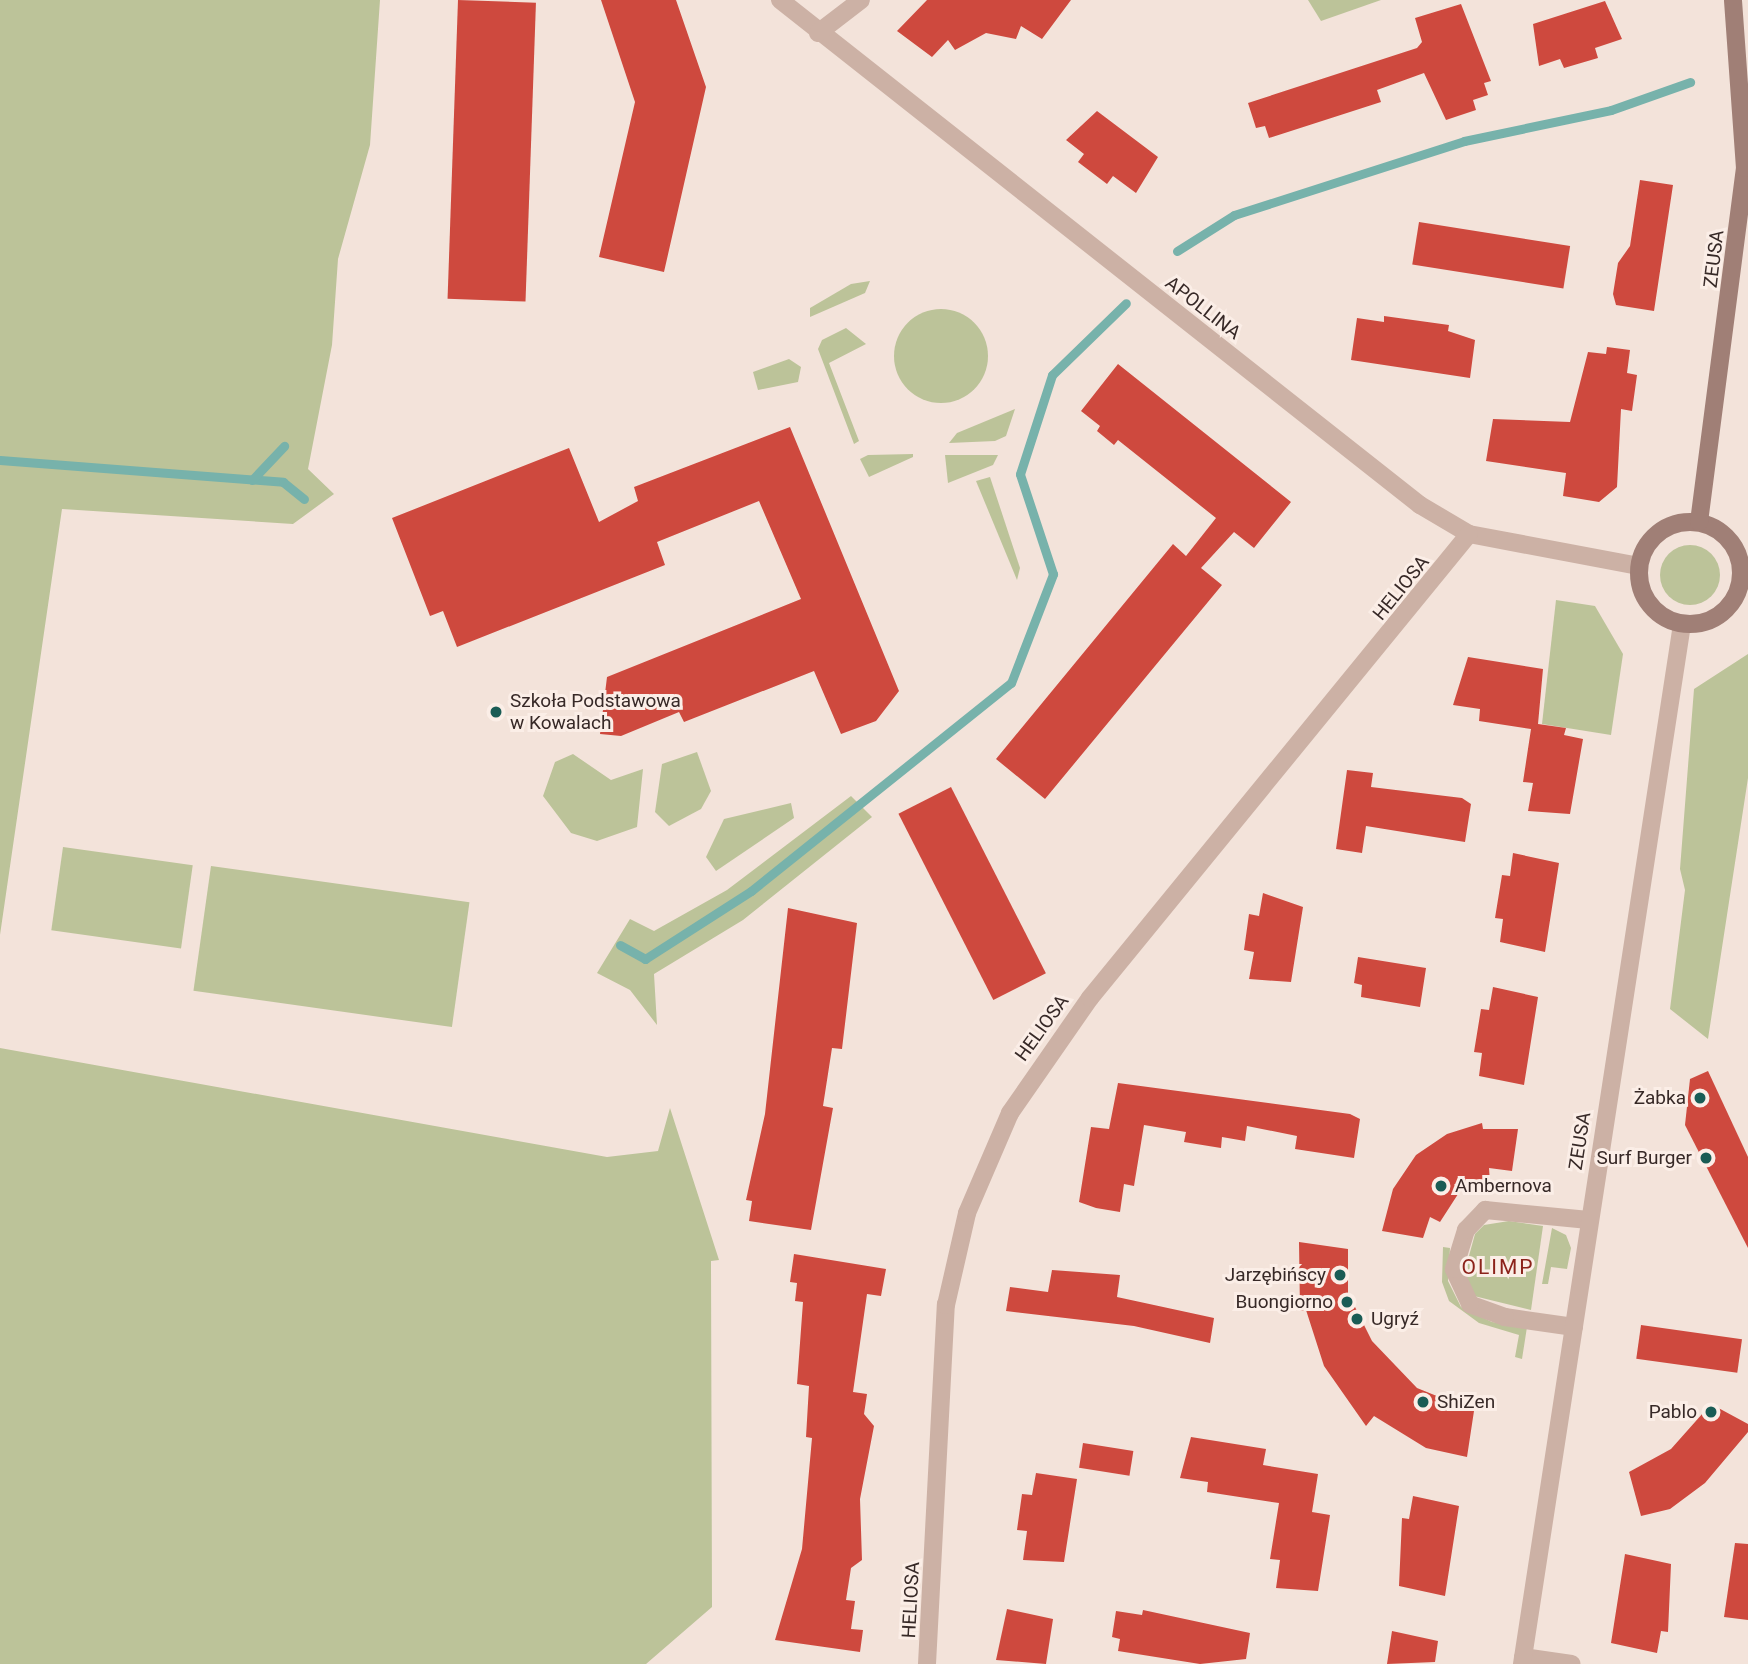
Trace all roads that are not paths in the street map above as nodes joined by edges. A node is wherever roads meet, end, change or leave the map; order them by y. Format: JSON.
{"nodes":[{"id":1,"x":780,"y":0,"type":"edge"},
{"id":2,"x":861,"y":0,"type":"edge"},
{"id":3,"x":1733,"y":0,"type":"edge"},
{"id":4,"x":818,"y":33,"type":"junction"},
{"id":5,"x":1699,"y":522,"type":"junction"},
{"id":6,"x":1468,"y":534,"type":"junction"},
{"id":7,"x":1639,"y":566,"type":"junction"},
{"id":8,"x":1745,"y":581,"type":"edge"},
{"id":9,"x":1682,"y":625,"type":"junction"},
{"id":10,"x":1589,"y":1220,"type":"junction"},
{"id":11,"x":1574,"y":1327,"type":"junction"},
{"id":12,"x":1523,"y":1660,"type":"edge"},
{"id":13,"x":927,"y":1664,"type":"edge"},
{"id":14,"x":1572,"y":1664,"type":"edge"}],
"edges":[{"from":1,"to":4,"type":"street","name":"APOLLINA"},
{"from":2,"to":4,"type":"street"},
{"from":3,"to":5,"type":"street","name":"ZEUSA"},
{"from":4,"to":6,"type":"street","name":"APOLLINA"},
{"from":5,"to":7,"type":"street"},
{"from":5,"to":8,"type":"street"},
{"from":6,"to":7,"type":"street","name":"APOLLINA"},
{"from":6,"to":13,"type":"street","name":"HELIOSA"},
{"from":7,"to":9,"type":"street"},
{"from":8,"to":9,"type":"street"},
{"from":9,"to":10,"type":"street","name":"ZEUSA"},
{"from":10,"to":11,"type":"street","name":"ZEUSA"},
{"from":10,"to":11,"type":"street"},
{"from":11,"to":12,"type":"street","name":"ZEUSA"},
{"from":12,"to":14,"type":"street"}]}
